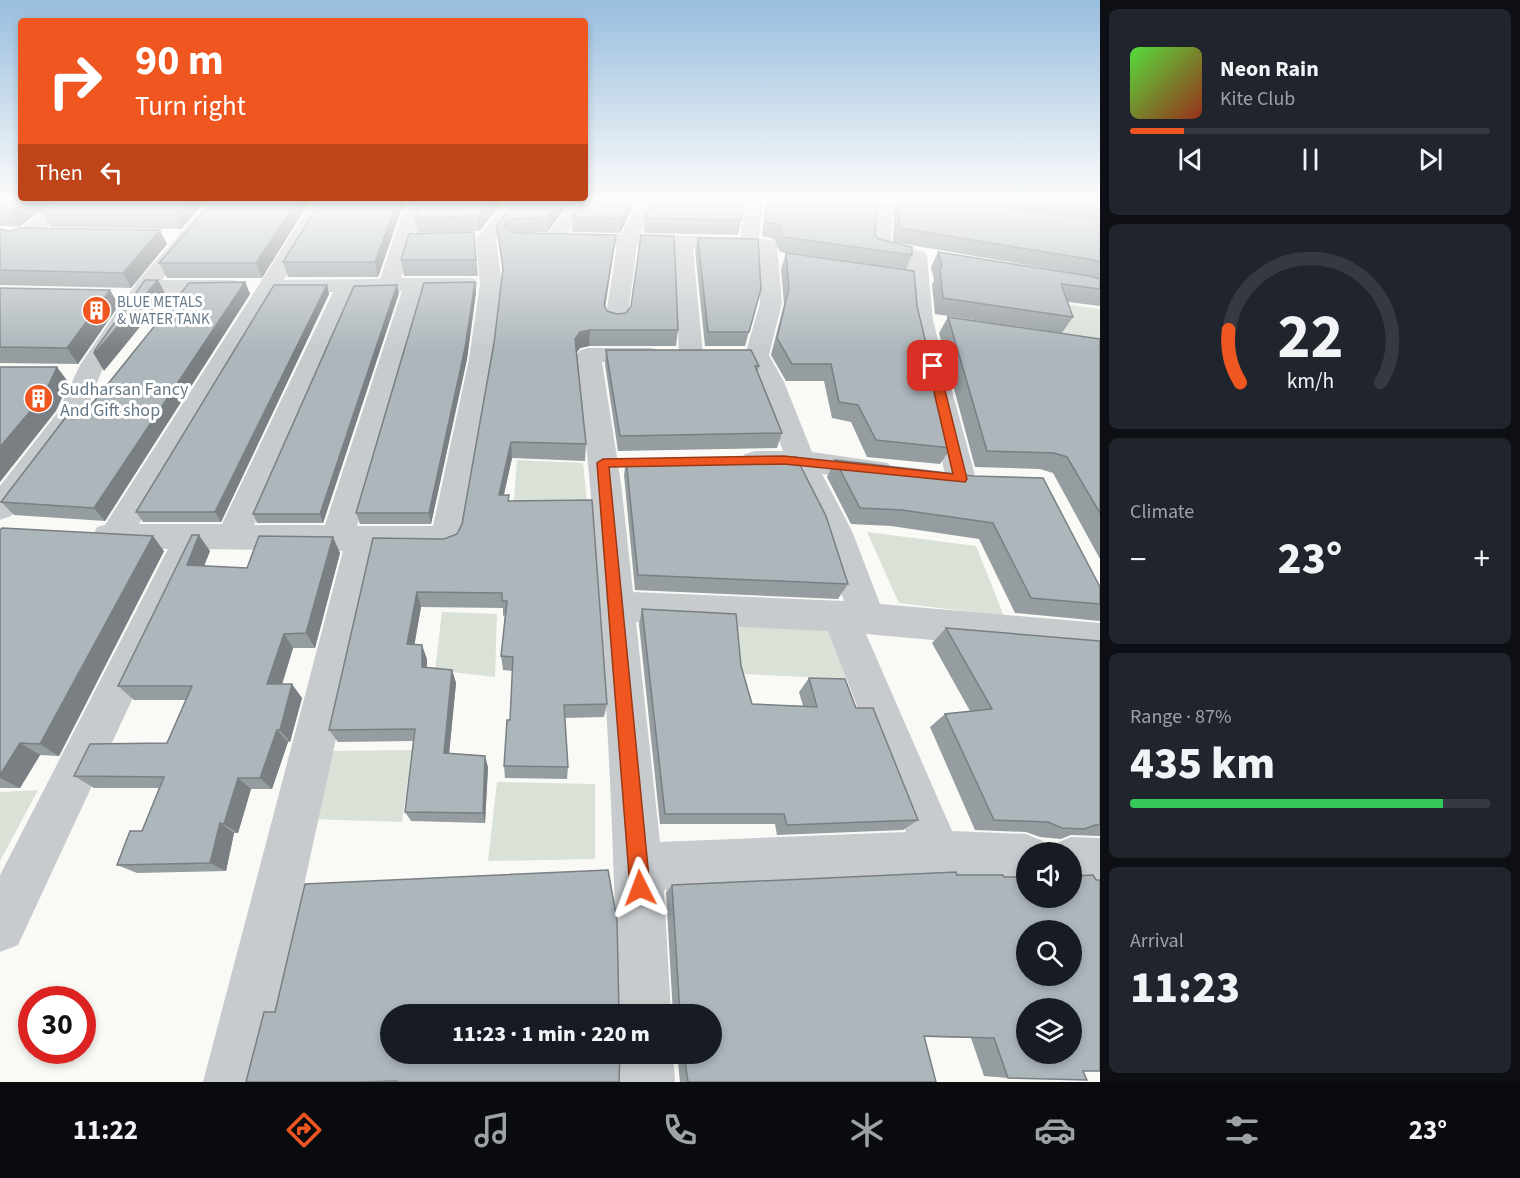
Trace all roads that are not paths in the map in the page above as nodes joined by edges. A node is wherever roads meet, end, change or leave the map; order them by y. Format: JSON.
{"nodes":[{"id":1,"x":166,"y":249,"type":"edge"},
{"id":2,"x":292,"y":249,"type":"edge"},
{"id":3,"x":400,"y":249,"type":"edge"},
{"id":4,"x":487,"y":249,"type":"edge"},
{"id":5,"x":627,"y":249,"type":"edge"},
{"id":6,"x":684,"y":249,"type":"edge"},
{"id":7,"x":737,"y":249,"type":"edge"},
{"id":8,"x":768,"y":249,"type":"edge"},
{"id":9,"x":889,"y":249,"type":"edge"},
{"id":10,"x":769,"y":254,"type":"junction"},
{"id":11,"x":897,"y":277,"type":"edge"},
{"id":12,"x":921,"y":281,"type":"junction"},
{"id":13,"x":490,"y":284,"type":"junction"},
{"id":14,"x":347,"y":285,"type":"junction"},
{"id":15,"x":388,"y":285,"type":"junction"},
{"id":16,"x":415,"y":285,"type":"junction"},
{"id":17,"x":188,"y":286,"type":"junction"},
{"id":18,"x":270,"y":286,"type":"junction"},
{"id":19,"x":133,"y":294,"type":"junction"},
{"id":20,"x":166,"y":313,"type":"edge"},
{"id":21,"x":616,"y":321,"type":"edge"},
{"id":22,"x":922,"y":321,"type":"junction"},
{"id":23,"x":946,"y":324,"type":"edge"},
{"id":24,"x":691,"y":355,"type":"junction"},
{"id":25,"x":757,"y":355,"type":"junction"},
{"id":26,"x":728,"y":461,"type":"edge"},
{"id":27,"x":801,"y":461,"type":"junction"},
{"id":28,"x":961,"y":479,"type":"junction"},
{"id":29,"x":991,"y":480,"type":"edge"},
{"id":30,"x":7,"y":527,"type":"edge"},
{"id":31,"x":80,"y":534,"type":"edge"},
{"id":32,"x":115,"y":536,"type":"junction"},
{"id":33,"x":191,"y":537,"type":"junction"},
{"id":34,"x":232,"y":537,"type":"junction"},
{"id":35,"x":350,"y":538,"type":"junction"},
{"id":36,"x":616,"y":606,"type":"junction"},
{"id":37,"x":853,"y":617,"type":"junction"},
{"id":38,"x":1100,"y":639,"type":"edge"},
{"id":39,"x":938,"y":854,"type":"junction"},
{"id":40,"x":1016,"y":858,"type":"edge"},
{"id":41,"x":1082,"y":861,"type":"edge"},
{"id":42,"x":1100,"y":862,"type":"edge"},
{"id":43,"x":639,"y":867,"type":"junction"},
{"id":44,"x":0,"y":927,"type":"edge"},
{"id":45,"x":644,"y":1004,"type":"edge"},
{"id":46,"x":645,"y":1064,"type":"edge"},
{"id":47,"x":232,"y":1082,"type":"edge"},
{"id":48,"x":646,"y":1082,"type":"edge"}],
"edges":[{"from":1,"to":19,"type":"street"},
{"from":2,"to":18,"type":"street"},
{"from":3,"to":15,"type":"street"},
{"from":4,"to":13,"type":"street"},
{"from":5,"to":21,"type":"street"},
{"from":6,"to":24,"type":"street"},
{"from":7,"to":10,"type":"street"},
{"from":8,"to":10,"type":"street"},
{"from":9,"to":12,"type":"street"},
{"from":10,"to":25,"type":"street"},
{"from":11,"to":12,"type":"street"},
{"from":12,"to":22,"type":"street"},
{"from":13,"to":16,"type":"street"},
{"from":13,"to":35,"type":"street"},
{"from":14,"to":15,"type":"street"},
{"from":14,"to":18,"type":"street"},
{"from":14,"to":34,"type":"street"},
{"from":15,"to":16,"type":"street"},
{"from":16,"to":35,"type":"street"},
{"from":17,"to":18,"type":"street"},
{"from":17,"to":19,"type":"street"},
{"from":17,"to":20,"type":"street"},
{"from":18,"to":32,"type":"street"},
{"from":19,"to":30,"type":"street"},
{"from":22,"to":23,"type":"street"},
{"from":22,"to":28,"type":"street"},
{"from":24,"to":25,"type":"street"},
{"from":24,"to":36,"type":"street"},
{"from":25,"to":27,"type":"street"},
{"from":26,"to":27,"type":"street"},
{"from":27,"to":28,"type":"street"},
{"from":27,"to":37,"type":"street"},
{"from":28,"to":29,"type":"street"},
{"from":31,"to":32,"type":"street"},
{"from":32,"to":33,"type":"street"},
{"from":33,"to":34,"type":"street"},
{"from":33,"to":44,"type":"street"},
{"from":34,"to":35,"type":"street"},
{"from":35,"to":47,"type":"street"},
{"from":36,"to":37,"type":"street"},
{"from":36,"to":43,"type":"street"},
{"from":37,"to":38,"type":"street"},
{"from":37,"to":39,"type":"street"},
{"from":39,"to":40,"type":"street"},
{"from":39,"to":43,"type":"street"},
{"from":41,"to":42,"type":"street"},
{"from":43,"to":45,"type":"street"},
{"from":46,"to":48,"type":"street"}]}
